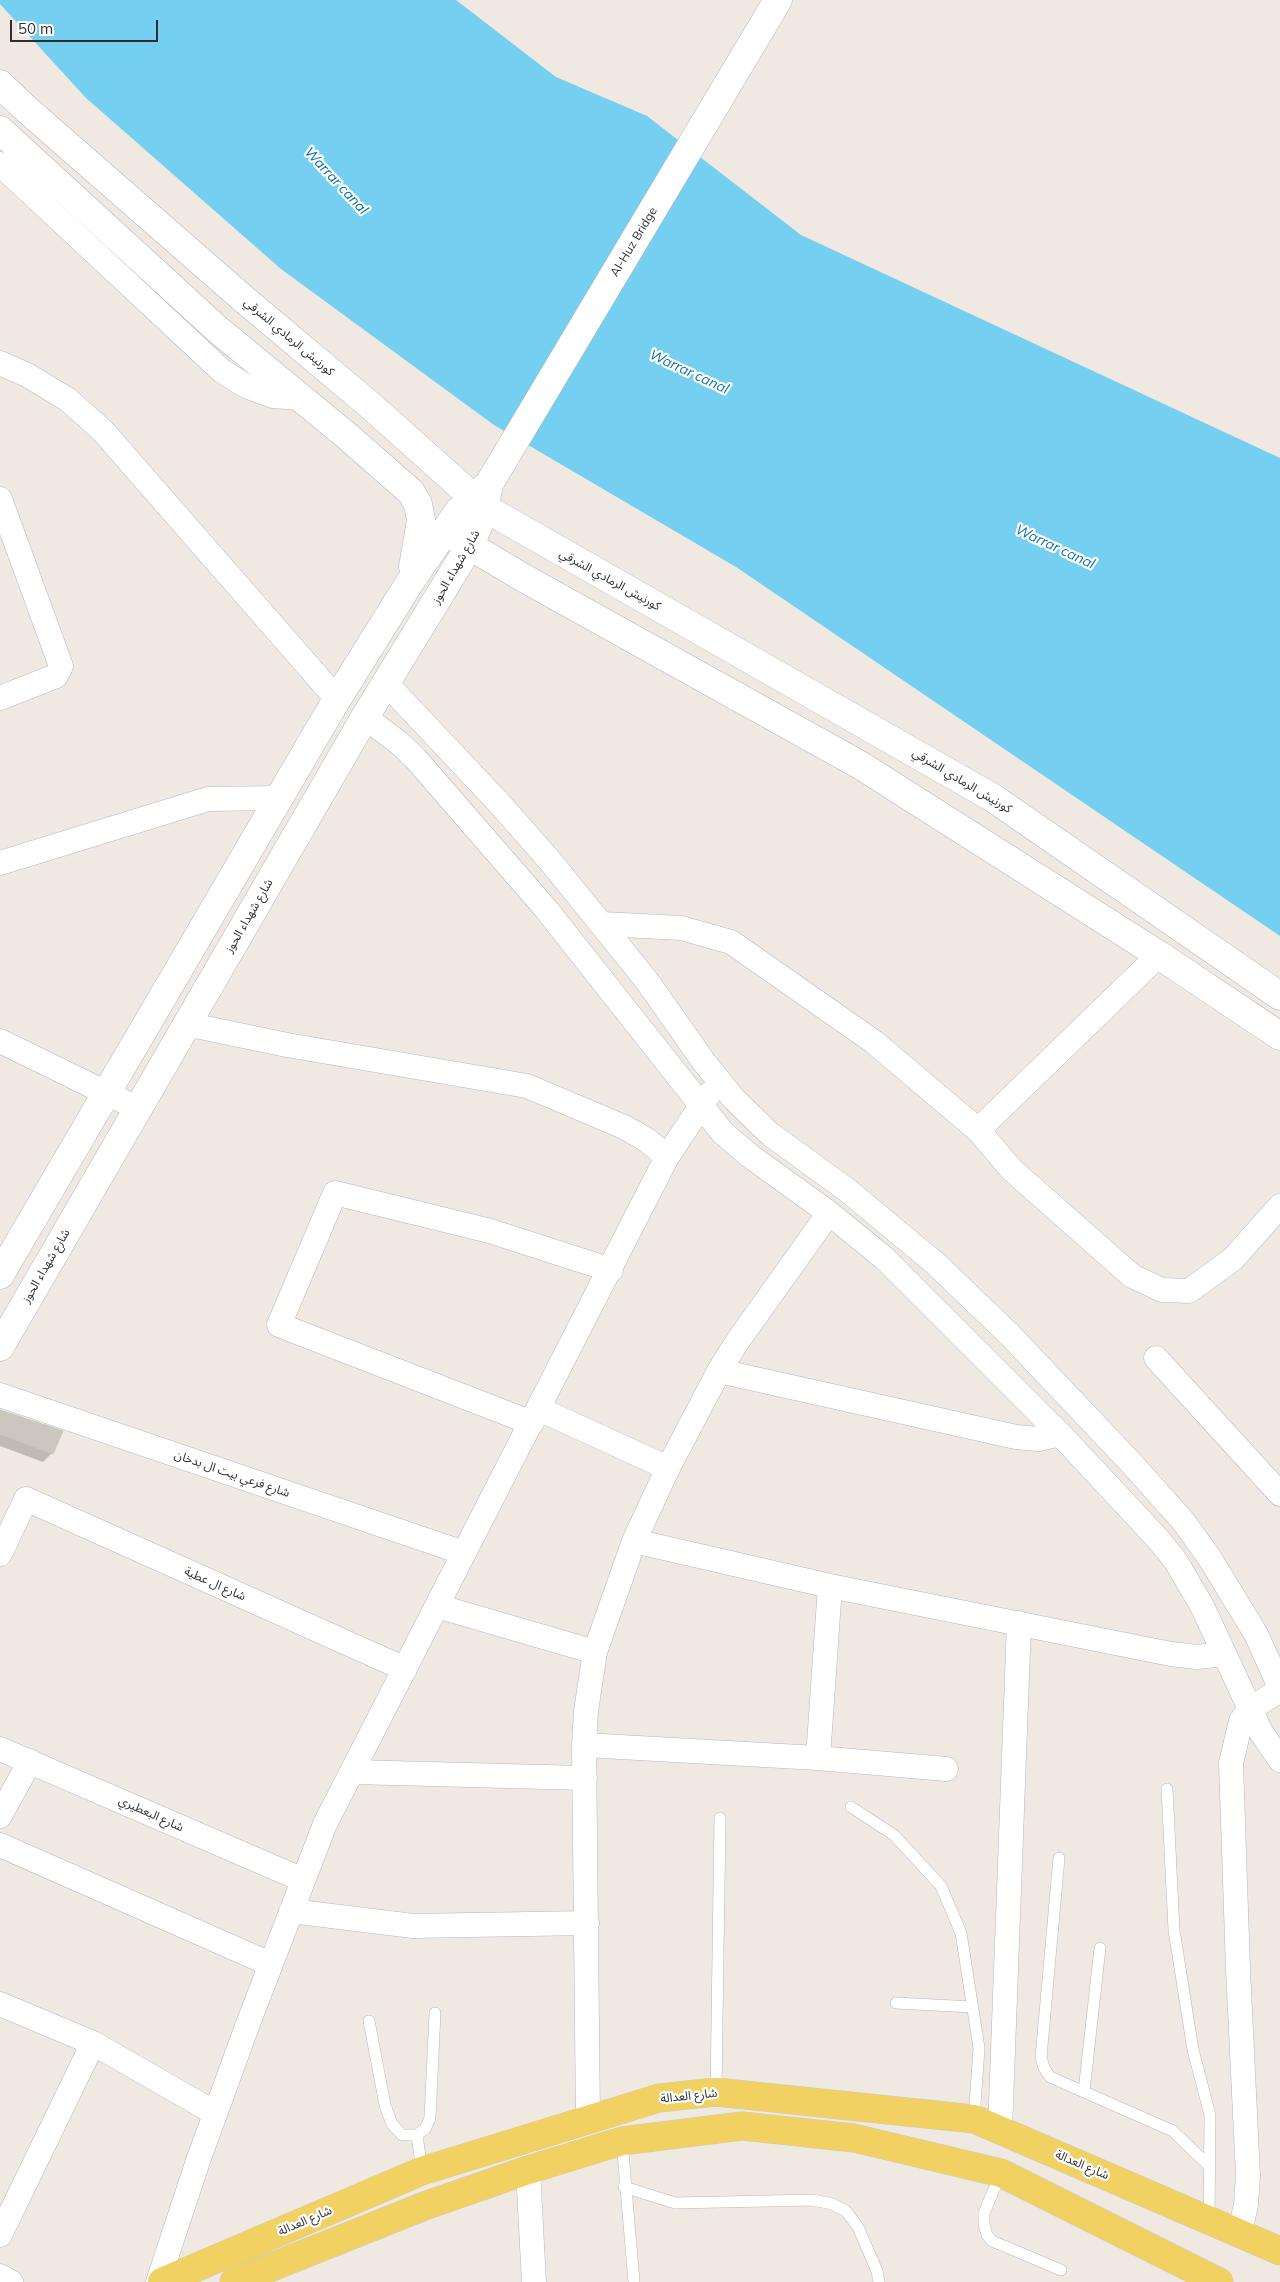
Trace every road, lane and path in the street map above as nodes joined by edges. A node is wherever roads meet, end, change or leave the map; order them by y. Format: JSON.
{"nodes":[{"id":1,"x":778,"y":0,"type":"edge"},
{"id":2,"x":0,"y":84,"type":"edge"},
{"id":3,"x":0,"y":130,"type":"edge"},
{"id":4,"x":0,"y":164,"type":"edge"},
{"id":5,"x":0,"y":363,"type":"edge"},
{"id":6,"x":301,"y":398,"type":"junction"},
{"id":7,"x":371,"y":406,"type":"junction"},
{"id":8,"x":347,"y":436,"type":"junction"},
{"id":9,"x":482,"y":497,"type":"junction"},
{"id":10,"x":0,"y":499,"type":"edge"},
{"id":11,"x":444,"y":530,"type":"junction"},
{"id":12,"x":469,"y":546,"type":"junction"},
{"id":13,"x":522,"y":577,"type":"junction"},
{"id":14,"x":410,"y":582,"type":"junction"},
{"id":15,"x":439,"y":598,"type":"junction"},
{"id":16,"x":385,"y":682,"type":"junction"},
{"id":17,"x":0,"y":698,"type":"edge"},
{"id":18,"x":337,"y":699,"type":"junction"},
{"id":19,"x":365,"y":717,"type":"junction"},
{"id":20,"x":279,"y":798,"type":"junction"},
{"id":21,"x":0,"y":863,"type":"edge"},
{"id":22,"x":602,"y":924,"type":"junction"},
{"id":23,"x":1159,"y":954,"type":"junction"},
{"id":24,"x":1280,"y":996,"type":"edge"},
{"id":25,"x":186,"y":1024,"type":"junction"},
{"id":26,"x":1280,"y":1036,"type":"edge"},
{"id":27,"x":0,"y":1041,"type":"edge"},
{"id":28,"x":720,"y":1082,"type":"junction"},
{"id":29,"x":105,"y":1093,"type":"junction"},
{"id":30,"x":700,"y":1105,"type":"junction"},
{"id":31,"x":137,"y":1108,"type":"junction"},
{"id":32,"x":978,"y":1130,"type":"junction"},
{"id":33,"x":667,"y":1157,"type":"junction"},
{"id":34,"x":1280,"y":1206,"type":"edge"},
{"id":35,"x":829,"y":1213,"type":"junction"},
{"id":36,"x":611,"y":1270,"type":"junction"},
{"id":37,"x":0,"y":1275,"type":"edge"},
{"id":38,"x":0,"y":1347,"type":"edge"},
{"id":39,"x":1156,"y":1358,"type":"dead end"},
{"id":40,"x":719,"y":1371,"type":"junction"},
{"id":41,"x":0,"y":1395,"type":"edge"},
{"id":42,"x":535,"y":1416,"type":"junction"},
{"id":43,"x":1060,"y":1434,"type":"junction"},
{"id":44,"x":668,"y":1468,"type":"junction"},
{"id":45,"x":1280,"y":1494,"type":"edge"},
{"id":46,"x":14,"y":1511,"type":"edge"},
{"id":47,"x":634,"y":1541,"type":"junction"},
{"id":48,"x":464,"y":1553,"type":"junction"},
{"id":49,"x":0,"y":1554,"type":"edge"},
{"id":50,"x":830,"y":1586,"type":"junction"},
{"id":51,"x":437,"y":1606,"type":"junction"},
{"id":52,"x":1019,"y":1623,"type":"junction"},
{"id":53,"x":595,"y":1652,"type":"junction"},
{"id":54,"x":1224,"y":1654,"type":"junction"},
{"id":55,"x":405,"y":1669,"type":"junction"},
{"id":56,"x":1280,"y":1689,"type":"edge"},
{"id":57,"x":1250,"y":1709,"type":"junction"},
{"id":58,"x":584,"y":1745,"type":"junction"},
{"id":59,"x":0,"y":1748,"type":"edge"},
{"id":60,"x":818,"y":1758,"type":"junction"},
{"id":61,"x":1280,"y":1760,"type":"edge"},
{"id":62,"x":30,"y":1761,"type":"junction"},
{"id":63,"x":946,"y":1769,"type":"dead end"},
{"id":64,"x":352,"y":1772,"type":"junction"},
{"id":65,"x":585,"y":1778,"type":"junction"},
{"id":66,"x":1167,"y":1789,"type":"dead end"},
{"id":67,"x":851,"y":1807,"type":"dead end"},
{"id":68,"x":0,"y":1816,"type":"edge"},
{"id":69,"x":720,"y":1818,"type":"dead end"},
{"id":70,"x":0,"y":1845,"type":"edge"},
{"id":71,"x":1059,"y":1858,"type":"dead end"},
{"id":72,"x":303,"y":1880,"type":"junction"},
{"id":73,"x":291,"y":1911,"type":"junction"},
{"id":74,"x":587,"y":1923,"type":"junction"},
{"id":75,"x":1100,"y":1948,"type":"dead end"},
{"id":76,"x":270,"y":1964,"type":"junction"},
{"id":77,"x":896,"y":2003,"type":"dead end"},
{"id":78,"x":0,"y":2004,"type":"edge"},
{"id":79,"x":973,"y":2007,"type":"junction"},
{"id":80,"x":435,"y":2013,"type":"dead end"},
{"id":81,"x":369,"y":2021,"type":"dead end"},
{"id":82,"x":93,"y":2043,"type":"junction"},
{"id":83,"x":1084,"y":2091,"type":"junction"},
{"id":84,"x":716,"y":2092,"type":"junction"},
{"id":85,"x":215,"y":2113,"type":"junction"},
{"id":86,"x":974,"y":2119,"type":"junction"},
{"id":87,"x":588,"y":2120,"type":"junction"},
{"id":88,"x":1000,"y":2130,"type":"junction"},
{"id":89,"x":417,"y":2135,"type":"junction"},
{"id":90,"x":622,"y":2141,"type":"junction"},
{"id":91,"x":1208,"y":2165,"type":"junction"},
{"id":92,"x":528,"y":2170,"type":"junction"},
{"id":93,"x":422,"y":2171,"type":"junction"},
{"id":94,"x":1001,"y":2173,"type":"junction"},
{"id":95,"x":624,"y":2187,"type":"junction"},
{"id":96,"x":1209,"y":2220,"type":"junction"},
{"id":97,"x":1240,"y":2232,"type":"junction"},
{"id":98,"x":0,"y":2235,"type":"edge"},
{"id":99,"x":1280,"y":2251,"type":"edge"},
{"id":100,"x":1060,"y":2270,"type":"dead end"},
{"id":101,"x":0,"y":2276,"type":"edge"},
{"id":102,"x":1215,"y":2281,"type":"edge"},
{"id":103,"x":11,"y":2282,"type":"edge"},
{"id":104,"x":158,"y":2282,"type":"edge"},
{"id":105,"x":162,"y":2282,"type":"edge"},
{"id":106,"x":234,"y":2282,"type":"edge"},
{"id":107,"x":534,"y":2282,"type":"edge"},
{"id":108,"x":634,"y":2282,"type":"edge"},
{"id":109,"x":879,"y":2282,"type":"edge"}],
"edges":[{"from":1,"to":9,"type":"main road","name":"Al-Huz Bridge"},
{"from":2,"to":7,"type":"main road","name":"كورنيش الرمادي الشرقي"},
{"from":3,"to":6,"type":"main road"},
{"from":4,"to":6,"type":"street"},
{"from":5,"to":18,"type":"street"},
{"from":6,"to":8,"type":"main road"},
{"from":7,"to":8,"type":"main road"},
{"from":7,"to":9,"type":"main road","name":"كورنيش الرمادي الشرقي"},
{"from":8,"to":14,"type":"main road"},
{"from":9,"to":11,"type":"main road"},
{"from":9,"to":12,"type":"main road","name":"شارع شهداء الحوز"},
{"from":9,"to":24,"type":"main road","name":"كورنيش الرمادي الشرقي"},
{"from":10,"to":17,"type":"street"},
{"from":11,"to":12,"type":"main road"},
{"from":11,"to":14,"type":"main road"},
{"from":12,"to":13,"type":"main road"},
{"from":12,"to":15,"type":"main road","name":"شارع شهداء الحوز"},
{"from":13,"to":15,"type":"main road"},
{"from":13,"to":23,"type":"main road"},
{"from":14,"to":18,"type":"main road"},
{"from":15,"to":16,"type":"main road","name":"شارع شهداء الحوز"},
{"from":16,"to":19,"type":"main road","name":"شارع شهداء الحوز"},
{"from":16,"to":22,"type":"street"},
{"from":18,"to":20,"type":"main road"},
{"from":19,"to":25,"type":"main road","name":"شارع شهداء الحوز"},
{"from":19,"to":30,"type":"street"},
{"from":20,"to":21,"type":"street"},
{"from":20,"to":29,"type":"main road"},
{"from":22,"to":28,"type":"street"},
{"from":22,"to":32,"type":"street"},
{"from":23,"to":26,"type":"main road"},
{"from":23,"to":32,"type":"street"},
{"from":25,"to":31,"type":"main road","name":"شارع شهداء الحوز"},
{"from":25,"to":33,"type":"street"},
{"from":27,"to":29,"type":"street"},
{"from":28,"to":30,"type":"street"},
{"from":28,"to":56,"type":"street"},
{"from":29,"to":31,"type":"street"},
{"from":29,"to":37,"type":"main road"},
{"from":30,"to":33,"type":"street"},
{"from":30,"to":35,"type":"street"},
{"from":31,"to":38,"type":"main road","name":"شارع شهداء الحوز"},
{"from":32,"to":34,"type":"street"},
{"from":33,"to":36,"type":"street"},
{"from":35,"to":40,"type":"street"},
{"from":35,"to":43,"type":"street"},
{"from":36,"to":42,"type":"street"},
{"from":36,"to":42,"type":"street"},
{"from":39,"to":45,"type":"street"},
{"from":40,"to":43,"type":"street"},
{"from":40,"to":44,"type":"street"},
{"from":41,"to":48,"type":"street","name":"شارع فرعي بيت ال بدخان"},
{"from":42,"to":44,"type":"street"},
{"from":42,"to":48,"type":"street"},
{"from":43,"to":54,"type":"street"},
{"from":44,"to":47,"type":"street"},
{"from":46,"to":49,"type":"street"},
{"from":46,"to":55,"type":"street","name":"شارع ال عطية"},
{"from":47,"to":50,"type":"street"},
{"from":47,"to":53,"type":"street"},
{"from":48,"to":51,"type":"street"},
{"from":50,"to":52,"type":"street"},
{"from":50,"to":60,"type":"street"},
{"from":51,"to":53,"type":"street"},
{"from":51,"to":55,"type":"street"},
{"from":52,"to":54,"type":"street"},
{"from":52,"to":88,"type":"street"},
{"from":53,"to":58,"type":"street"},
{"from":54,"to":57,"type":"street"},
{"from":55,"to":64,"type":"street"},
{"from":56,"to":57,"type":"street"},
{"from":57,"to":61,"type":"street"},
{"from":57,"to":97,"type":"street"},
{"from":58,"to":60,"type":"street"},
{"from":58,"to":65,"type":"street"},
{"from":59,"to":62,"type":"street","name":"شارع البعطيري"},
{"from":60,"to":63,"type":"street"},
{"from":62,"to":68,"type":"street"},
{"from":62,"to":72,"type":"street","name":"شارع البعطيري"},
{"from":64,"to":65,"type":"street"},
{"from":64,"to":72,"type":"street"},
{"from":65,"to":74,"type":"street"},
{"from":66,"to":91,"type":"lane"},
{"from":67,"to":79,"type":"lane"},
{"from":69,"to":84,"type":"lane"},
{"from":70,"to":76,"type":"street"},
{"from":71,"to":83,"type":"lane"},
{"from":72,"to":73,"type":"street"},
{"from":73,"to":74,"type":"street"},
{"from":73,"to":76,"type":"street"},
{"from":74,"to":87,"type":"street"},
{"from":75,"to":83,"type":"lane"},
{"from":76,"to":85,"type":"street"},
{"from":77,"to":79,"type":"lane"},
{"from":78,"to":82,"type":"street"},
{"from":79,"to":86,"type":"lane"},
{"from":80,"to":89,"type":"lane"},
{"from":81,"to":89,"type":"lane"},
{"from":82,"to":85,"type":"street"},
{"from":82,"to":98,"type":"street"},
{"from":83,"to":91,"type":"lane"},
{"from":84,"to":86,"type":"main road","name":"شارع العدالة"},
{"from":84,"to":87,"type":"main road","name":"شارع العدالة"},
{"from":85,"to":104,"type":"street"},
{"from":86,"to":88,"type":"main road","name":"شارع العدالة"},
{"from":87,"to":93,"type":"main road","name":"شارع العدالة"},
{"from":88,"to":96,"type":"main road","name":"شارع العدالة"},
{"from":89,"to":93,"type":"lane"},
{"from":90,"to":92,"type":"main road"},
{"from":90,"to":94,"type":"main road"},
{"from":90,"to":95,"type":"lane"},
{"from":91,"to":96,"type":"lane"},
{"from":92,"to":106,"type":"main road"},
{"from":92,"to":107,"type":"street"},
{"from":93,"to":105,"type":"main road","name":"شارع العدالة"},
{"from":94,"to":100,"type":"lane"},
{"from":94,"to":102,"type":"main road"},
{"from":95,"to":108,"type":"lane"},
{"from":95,"to":109,"type":"lane"},
{"from":96,"to":97,"type":"main road","name":"شارع العدالة"},
{"from":97,"to":99,"type":"main road","name":"شارع العدالة"},
{"from":101,"to":103,"type":"street"}]}
